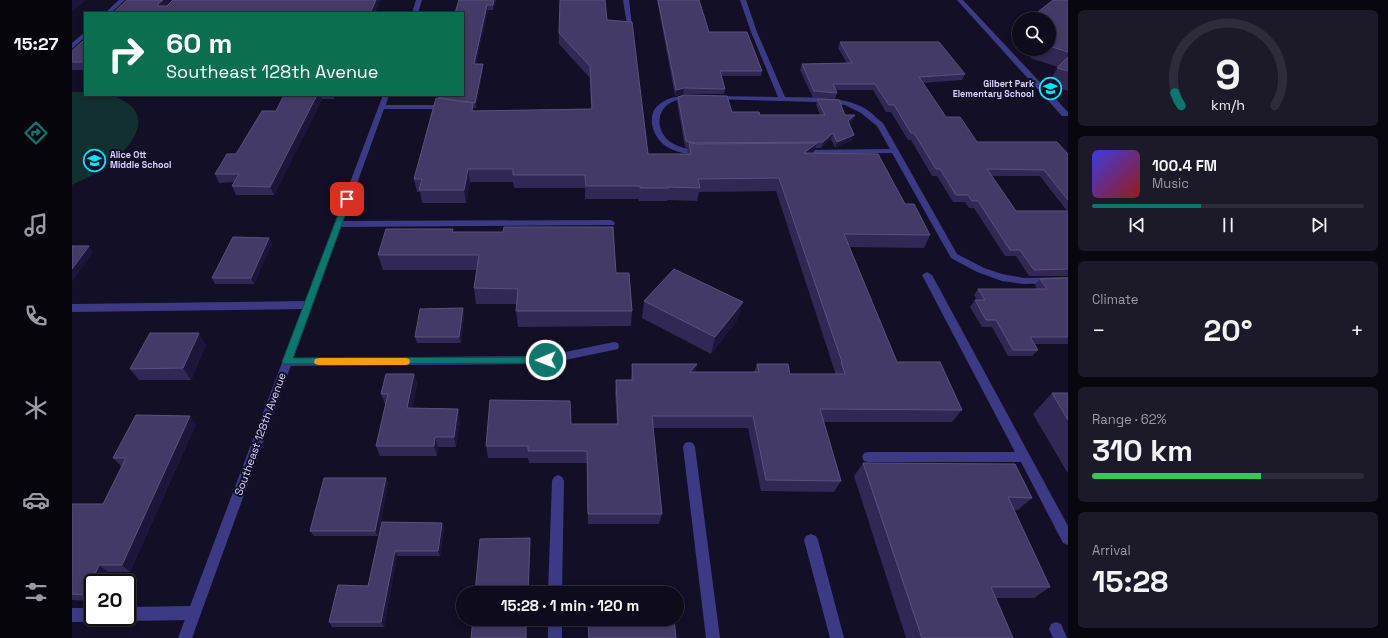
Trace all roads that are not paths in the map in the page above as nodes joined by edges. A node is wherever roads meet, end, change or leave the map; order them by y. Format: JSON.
{"nodes":[{"id":1,"x":122,"y":0,"type":"edge"},
{"id":2,"x":419,"y":0,"type":"edge"},
{"id":3,"x":626,"y":0,"type":"edge"},
{"id":4,"x":743,"y":0,"type":"edge"},
{"id":5,"x":960,"y":0,"type":"edge"},
{"id":6,"x":109,"y":12,"type":"edge"},
{"id":7,"x":415,"y":12,"type":"edge"},
{"id":8,"x":630,"y":25,"type":"edge"},
{"id":9,"x":84,"y":35,"type":"edge"},
{"id":10,"x":72,"y":46,"type":"edge"},
{"id":11,"x":386,"y":96,"type":"edge"},
{"id":12,"x":782,"y":99,"type":"junction"},
{"id":13,"x":382,"y":107,"type":"junction"},
{"id":14,"x":455,"y":109,"type":"edge"},
{"id":15,"x":1066,"y":114,"type":"dead end"},
{"id":16,"x":894,"y":151,"type":"junction"},
{"id":17,"x":794,"y":152,"type":"edge"},
{"id":18,"x":709,"y":153,"type":"edge"},
{"id":19,"x":611,"y":223,"type":"dead end"},
{"id":20,"x":338,"y":224,"type":"junction"},
{"id":21,"x":927,"y":275,"type":"dead end"},
{"id":22,"x":1068,"y":280,"type":"edge"},
{"id":23,"x":307,"y":305,"type":"junction"},
{"id":24,"x":72,"y":308,"type":"edge"},
{"id":25,"x":614,"y":346,"type":"dead end"},
{"id":26,"x":286,"y":362,"type":"junction"},
{"id":27,"x":689,"y":447,"type":"dead end"},
{"id":28,"x":868,"y":457,"type":"dead end"},
{"id":29,"x":1024,"y":457,"type":"junction"},
{"id":30,"x":558,"y":481,"type":"dead end"},
{"id":31,"x":1068,"y":539,"type":"edge"},
{"id":32,"x":811,"y":540,"type":"dead end"},
{"id":33,"x":556,"y":586,"type":"edge"},
{"id":34,"x":194,"y":613,"type":"junction"},
{"id":35,"x":136,"y":614,"type":"edge"},
{"id":36,"x":72,"y":615,"type":"edge"},
{"id":37,"x":84,"y":615,"type":"edge"},
{"id":38,"x":555,"y":626,"type":"edge"},
{"id":39,"x":185,"y":638,"type":"edge"},
{"id":40,"x":555,"y":638,"type":"edge"},
{"id":41,"x":713,"y":638,"type":"edge"},
{"id":42,"x":837,"y":638,"type":"edge"}],
"edges":[{"from":1,"to":6,"type":"street"},
{"from":2,"to":7,"type":"street"},
{"from":3,"to":8,"type":"street"},
{"from":4,"to":12,"type":"street"},
{"from":5,"to":15,"type":"street"},
{"from":9,"to":10,"type":"street"},
{"from":11,"to":13,"type":"street","name":"Southeast 128th Avenue"},
{"from":12,"to":16,"type":"street"},
{"from":12,"to":18,"type":"street"},
{"from":13,"to":14,"type":"street"},
{"from":13,"to":20,"type":"street","name":"Southeast 128th Avenue"},
{"from":16,"to":17,"type":"street"},
{"from":16,"to":22,"type":"street"},
{"from":19,"to":20,"type":"street"},
{"from":20,"to":23,"type":"street","name":"Southeast 128th Avenue"},
{"from":21,"to":29,"type":"street"},
{"from":23,"to":24,"type":"street"},
{"from":23,"to":26,"type":"street","name":"Southeast 128th Avenue"},
{"from":25,"to":26,"type":"street"},
{"from":26,"to":34,"type":"street","name":"Southeast 128th Avenue"},
{"from":27,"to":41,"type":"street"},
{"from":28,"to":29,"type":"street"},
{"from":29,"to":31,"type":"street"},
{"from":30,"to":33,"type":"street"},
{"from":32,"to":42,"type":"street"},
{"from":34,"to":35,"type":"street"},
{"from":34,"to":39,"type":"street","name":"Southeast 128th Avenue"},
{"from":36,"to":37,"type":"street"},
{"from":38,"to":40,"type":"street"}]}
